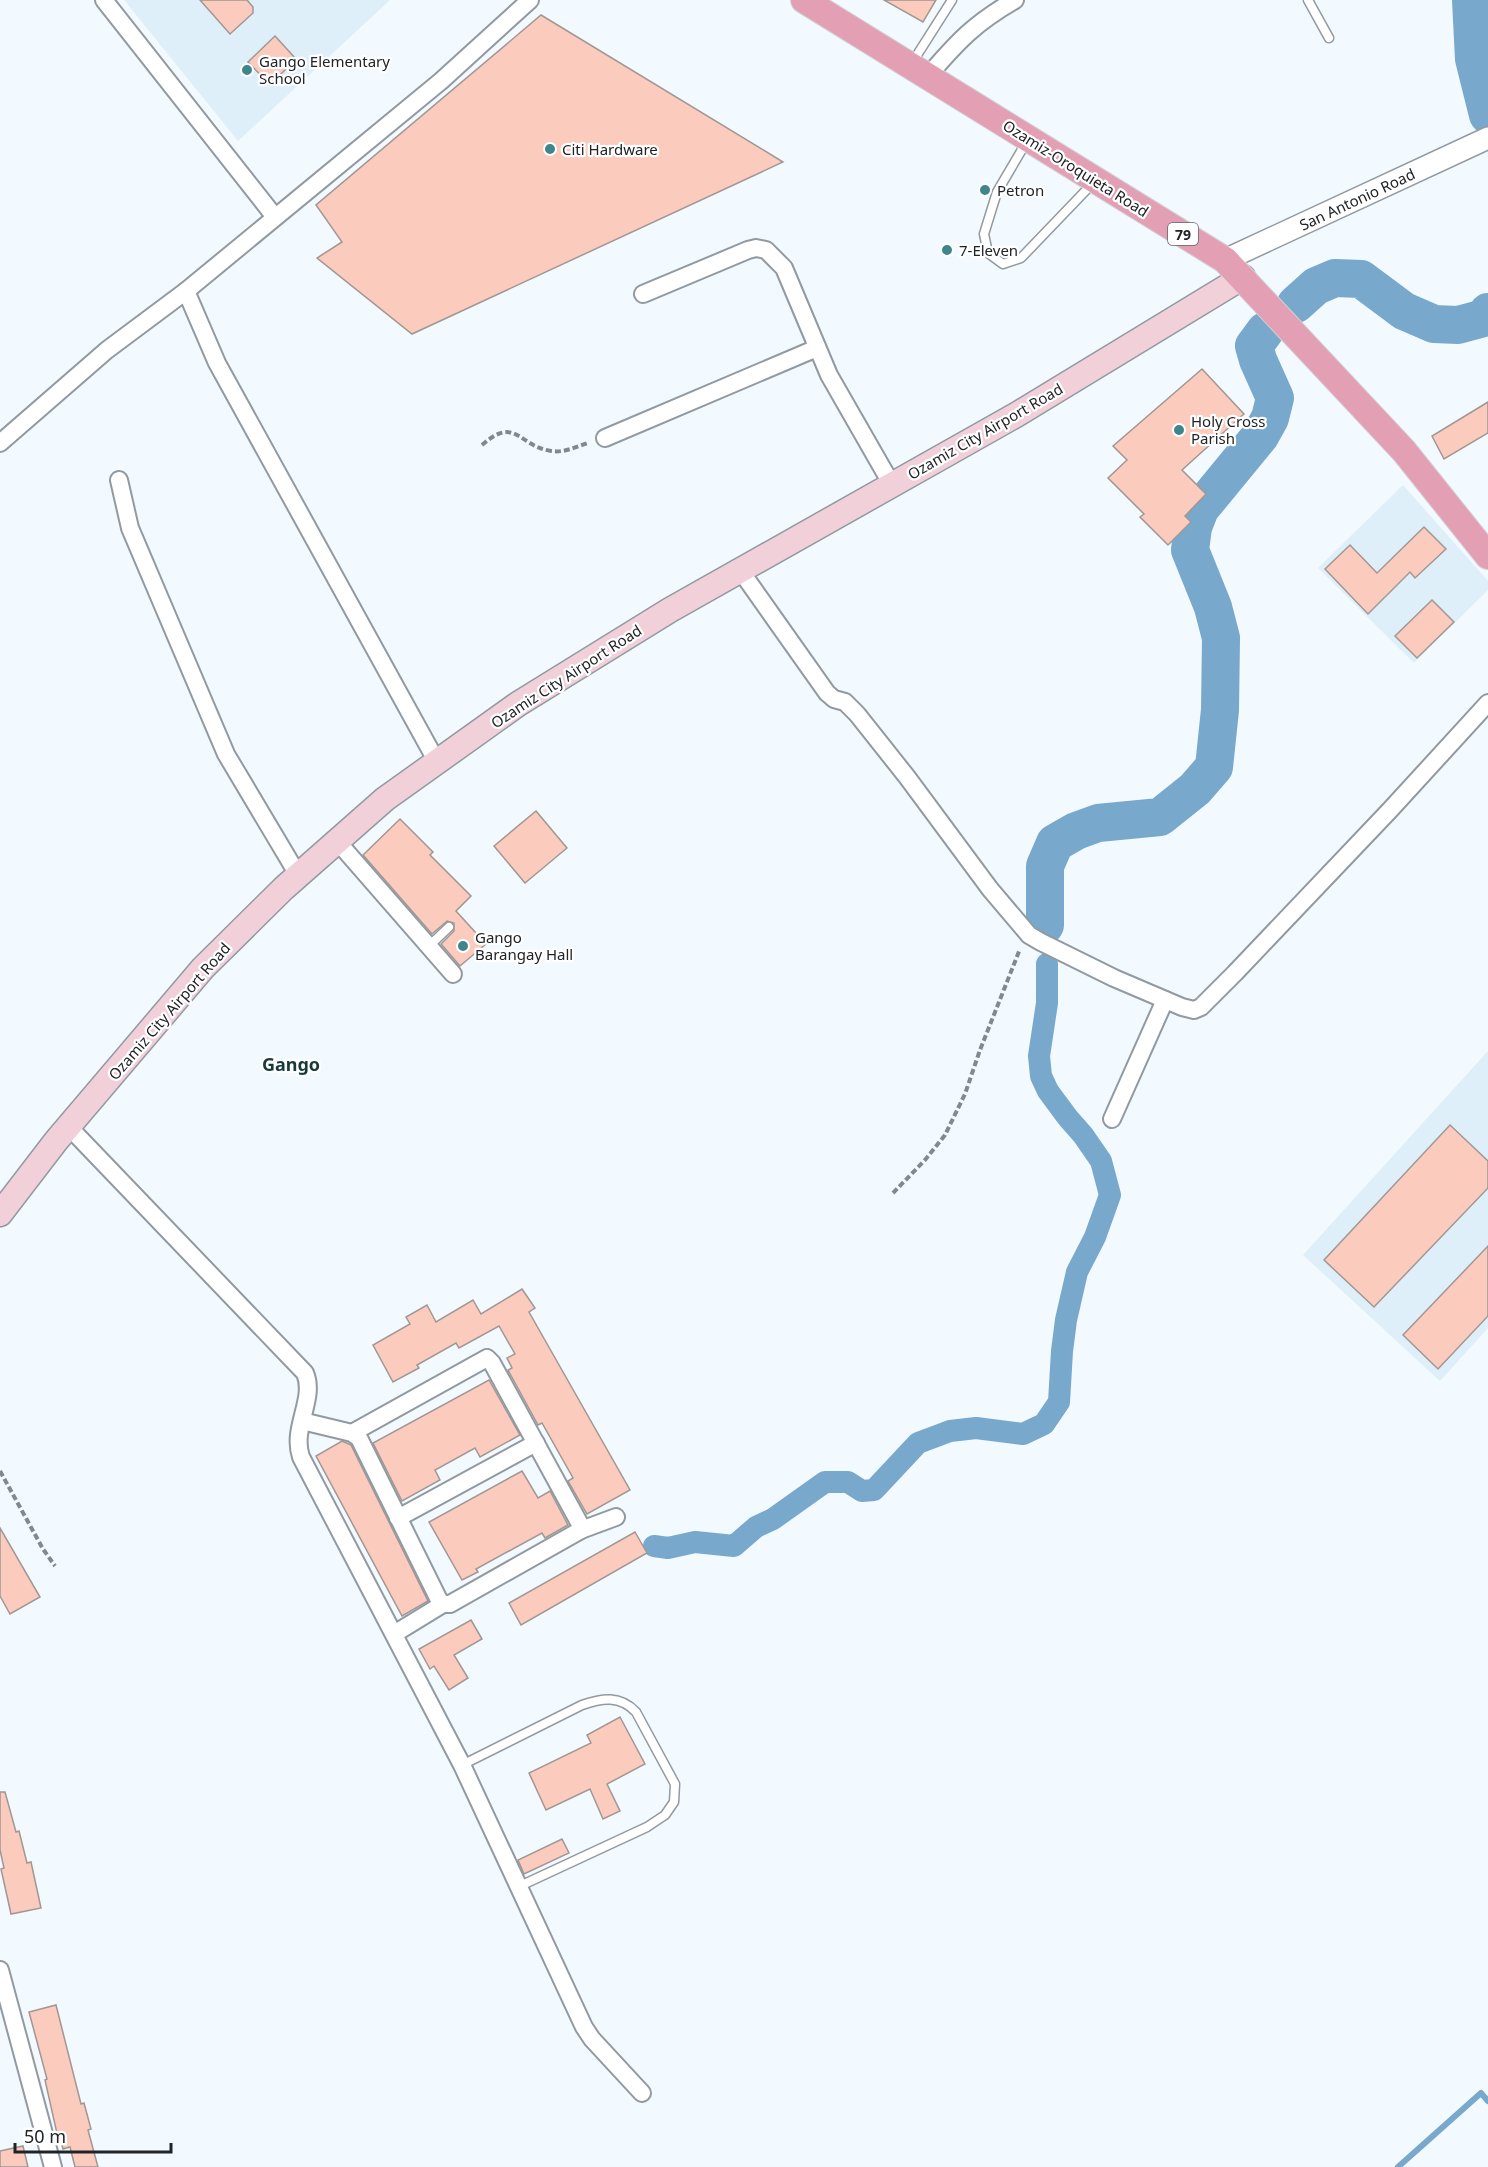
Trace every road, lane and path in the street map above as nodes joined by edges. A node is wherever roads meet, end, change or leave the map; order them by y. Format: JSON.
{"nodes":[{"id":1,"x":104,"y":0,"type":"edge"},
{"id":2,"x":530,"y":0,"type":"edge"},
{"id":3,"x":804,"y":0,"type":"edge"},
{"id":4,"x":952,"y":0,"type":"edge"},
{"id":5,"x":1015,"y":0,"type":"edge"},
{"id":6,"x":1308,"y":0,"type":"edge"},
{"id":7,"x":1329,"y":38,"type":"dead end"},
{"id":8,"x":919,"y":71,"type":"junction"},
{"id":9,"x":1028,"y":138,"type":"junction"},
{"id":10,"x":1488,"y":138,"type":"edge"},
{"id":11,"x":1096,"y":180,"type":"junction"},
{"id":12,"x":275,"y":217,"type":"junction"},
{"id":13,"x":1234,"y":268,"type":"junction"},
{"id":14,"x":186,"y":291,"type":"junction"},
{"id":15,"x":643,"y":294,"type":"dead end"},
{"id":16,"x":817,"y":348,"type":"junction"},
{"id":17,"x":605,"y":438,"type":"joint"},
{"id":18,"x":0,"y":443,"type":"edge"},
{"id":19,"x":482,"y":445,"type":"dead end"},
{"id":20,"x":119,"y":480,"type":"dead end"},
{"id":21,"x":892,"y":485,"type":"junction"},
{"id":22,"x":1488,"y":556,"type":"edge"},
{"id":23,"x":741,"y":570,"type":"junction"},
{"id":24,"x":1488,"y":703,"type":"edge"},
{"id":25,"x":437,"y":762,"type":"junction"},
{"id":26,"x":337,"y":841,"type":"junction"},
{"id":27,"x":298,"y":875,"type":"junction"},
{"id":28,"x":449,"y":927,"type":"dead end"},
{"id":29,"x":1027,"y":932,"type":"junction"},
{"id":30,"x":429,"y":946,"type":"junction"},
{"id":31,"x":453,"y":974,"type":"dead end"},
{"id":32,"x":1165,"y":1000,"type":"junction"},
{"id":33,"x":1112,"y":1119,"type":"dead end"},
{"id":34,"x":68,"y":1126,"type":"junction"},
{"id":35,"x":893,"y":1193,"type":"dead end"},
{"id":36,"x":0,"y":1214,"type":"edge"},
{"id":37,"x":302,"y":1421,"type":"junction"},
{"id":38,"x":352,"y":1433,"type":"junction"},
{"id":39,"x":536,"y":1443,"type":"junction"},
{"id":40,"x":0,"y":1471,"type":"edge"},
{"id":41,"x":616,"y":1517,"type":"dead end"},
{"id":42,"x":398,"y":1518,"type":"junction"},
{"id":43,"x":581,"y":1530,"type":"junction"},
{"id":44,"x":55,"y":1566,"type":"dead end"},
{"id":45,"x":442,"y":1604,"type":"junction"},
{"id":46,"x":394,"y":1634,"type":"junction"},
{"id":47,"x":462,"y":1765,"type":"junction"},
{"id":48,"x":520,"y":1886,"type":"junction"},
{"id":49,"x":0,"y":1970,"type":"edge"},
{"id":50,"x":642,"y":2093,"type":"dead end"},
{"id":51,"x":53,"y":2167,"type":"edge"}],
"edges":[{"from":1,"to":12,"type":"street"},
{"from":2,"to":12,"type":"street"},
{"from":3,"to":8,"type":"main road","name":"Ozamiz-Oroquieta Road","number":"79"},
{"from":4,"to":8,"type":"lane"},
{"from":5,"to":8,"type":"street"},
{"from":6,"to":7,"type":"lane"},
{"from":8,"to":9,"type":"main road","name":"Ozamiz-Oroquieta Road","number":"79"},
{"from":9,"to":11,"type":"main road","name":"Ozamiz-Oroquieta Road","number":"79"},
{"from":9,"to":11,"type":"lane"},
{"from":10,"to":13,"type":"street","name":"San Antonio Road"},
{"from":11,"to":13,"type":"main road","name":"Ozamiz-Oroquieta Road","number":"79"},
{"from":12,"to":14,"type":"street"},
{"from":13,"to":21,"type":"main road","name":"Ozamiz City Airport Road"},
{"from":13,"to":22,"type":"main road","name":"Ozamiz-Oroquieta Road","number":"79"},
{"from":14,"to":18,"type":"street"},
{"from":14,"to":25,"type":"street"},
{"from":15,"to":16,"type":"street"},
{"from":16,"to":17,"type":"street"},
{"from":16,"to":21,"type":"street"},
{"from":17,"to":19,"type":"path"},
{"from":20,"to":27,"type":"street"},
{"from":21,"to":23,"type":"main road","name":"Ozamiz City Airport Road"},
{"from":23,"to":25,"type":"main road","name":"Ozamiz City Airport Road"},
{"from":23,"to":29,"type":"street"},
{"from":24,"to":32,"type":"street"},
{"from":25,"to":26,"type":"main road","name":"Ozamiz City Airport Road"},
{"from":26,"to":27,"type":"main road","name":"Ozamiz City Airport Road"},
{"from":26,"to":30,"type":"street"},
{"from":27,"to":34,"type":"main road","name":"Ozamiz City Airport Road"},
{"from":28,"to":30,"type":"lane"},
{"from":29,"to":32,"type":"street"},
{"from":29,"to":35,"type":"path"},
{"from":30,"to":31,"type":"street"},
{"from":32,"to":33,"type":"street"},
{"from":34,"to":36,"type":"main road","name":"Ozamiz City Airport Road"},
{"from":34,"to":37,"type":"street"},
{"from":37,"to":38,"type":"street"},
{"from":37,"to":46,"type":"street"},
{"from":38,"to":39,"type":"street"},
{"from":38,"to":42,"type":"street"},
{"from":39,"to":42,"type":"street"},
{"from":39,"to":43,"type":"street"},
{"from":40,"to":44,"type":"path"},
{"from":41,"to":43,"type":"street"},
{"from":42,"to":45,"type":"street"},
{"from":43,"to":45,"type":"street"},
{"from":45,"to":46,"type":"street"},
{"from":46,"to":47,"type":"street"},
{"from":47,"to":48,"type":"street"},
{"from":47,"to":48,"type":"lane"},
{"from":48,"to":50,"type":"street"},
{"from":49,"to":51,"type":"street"}]}
